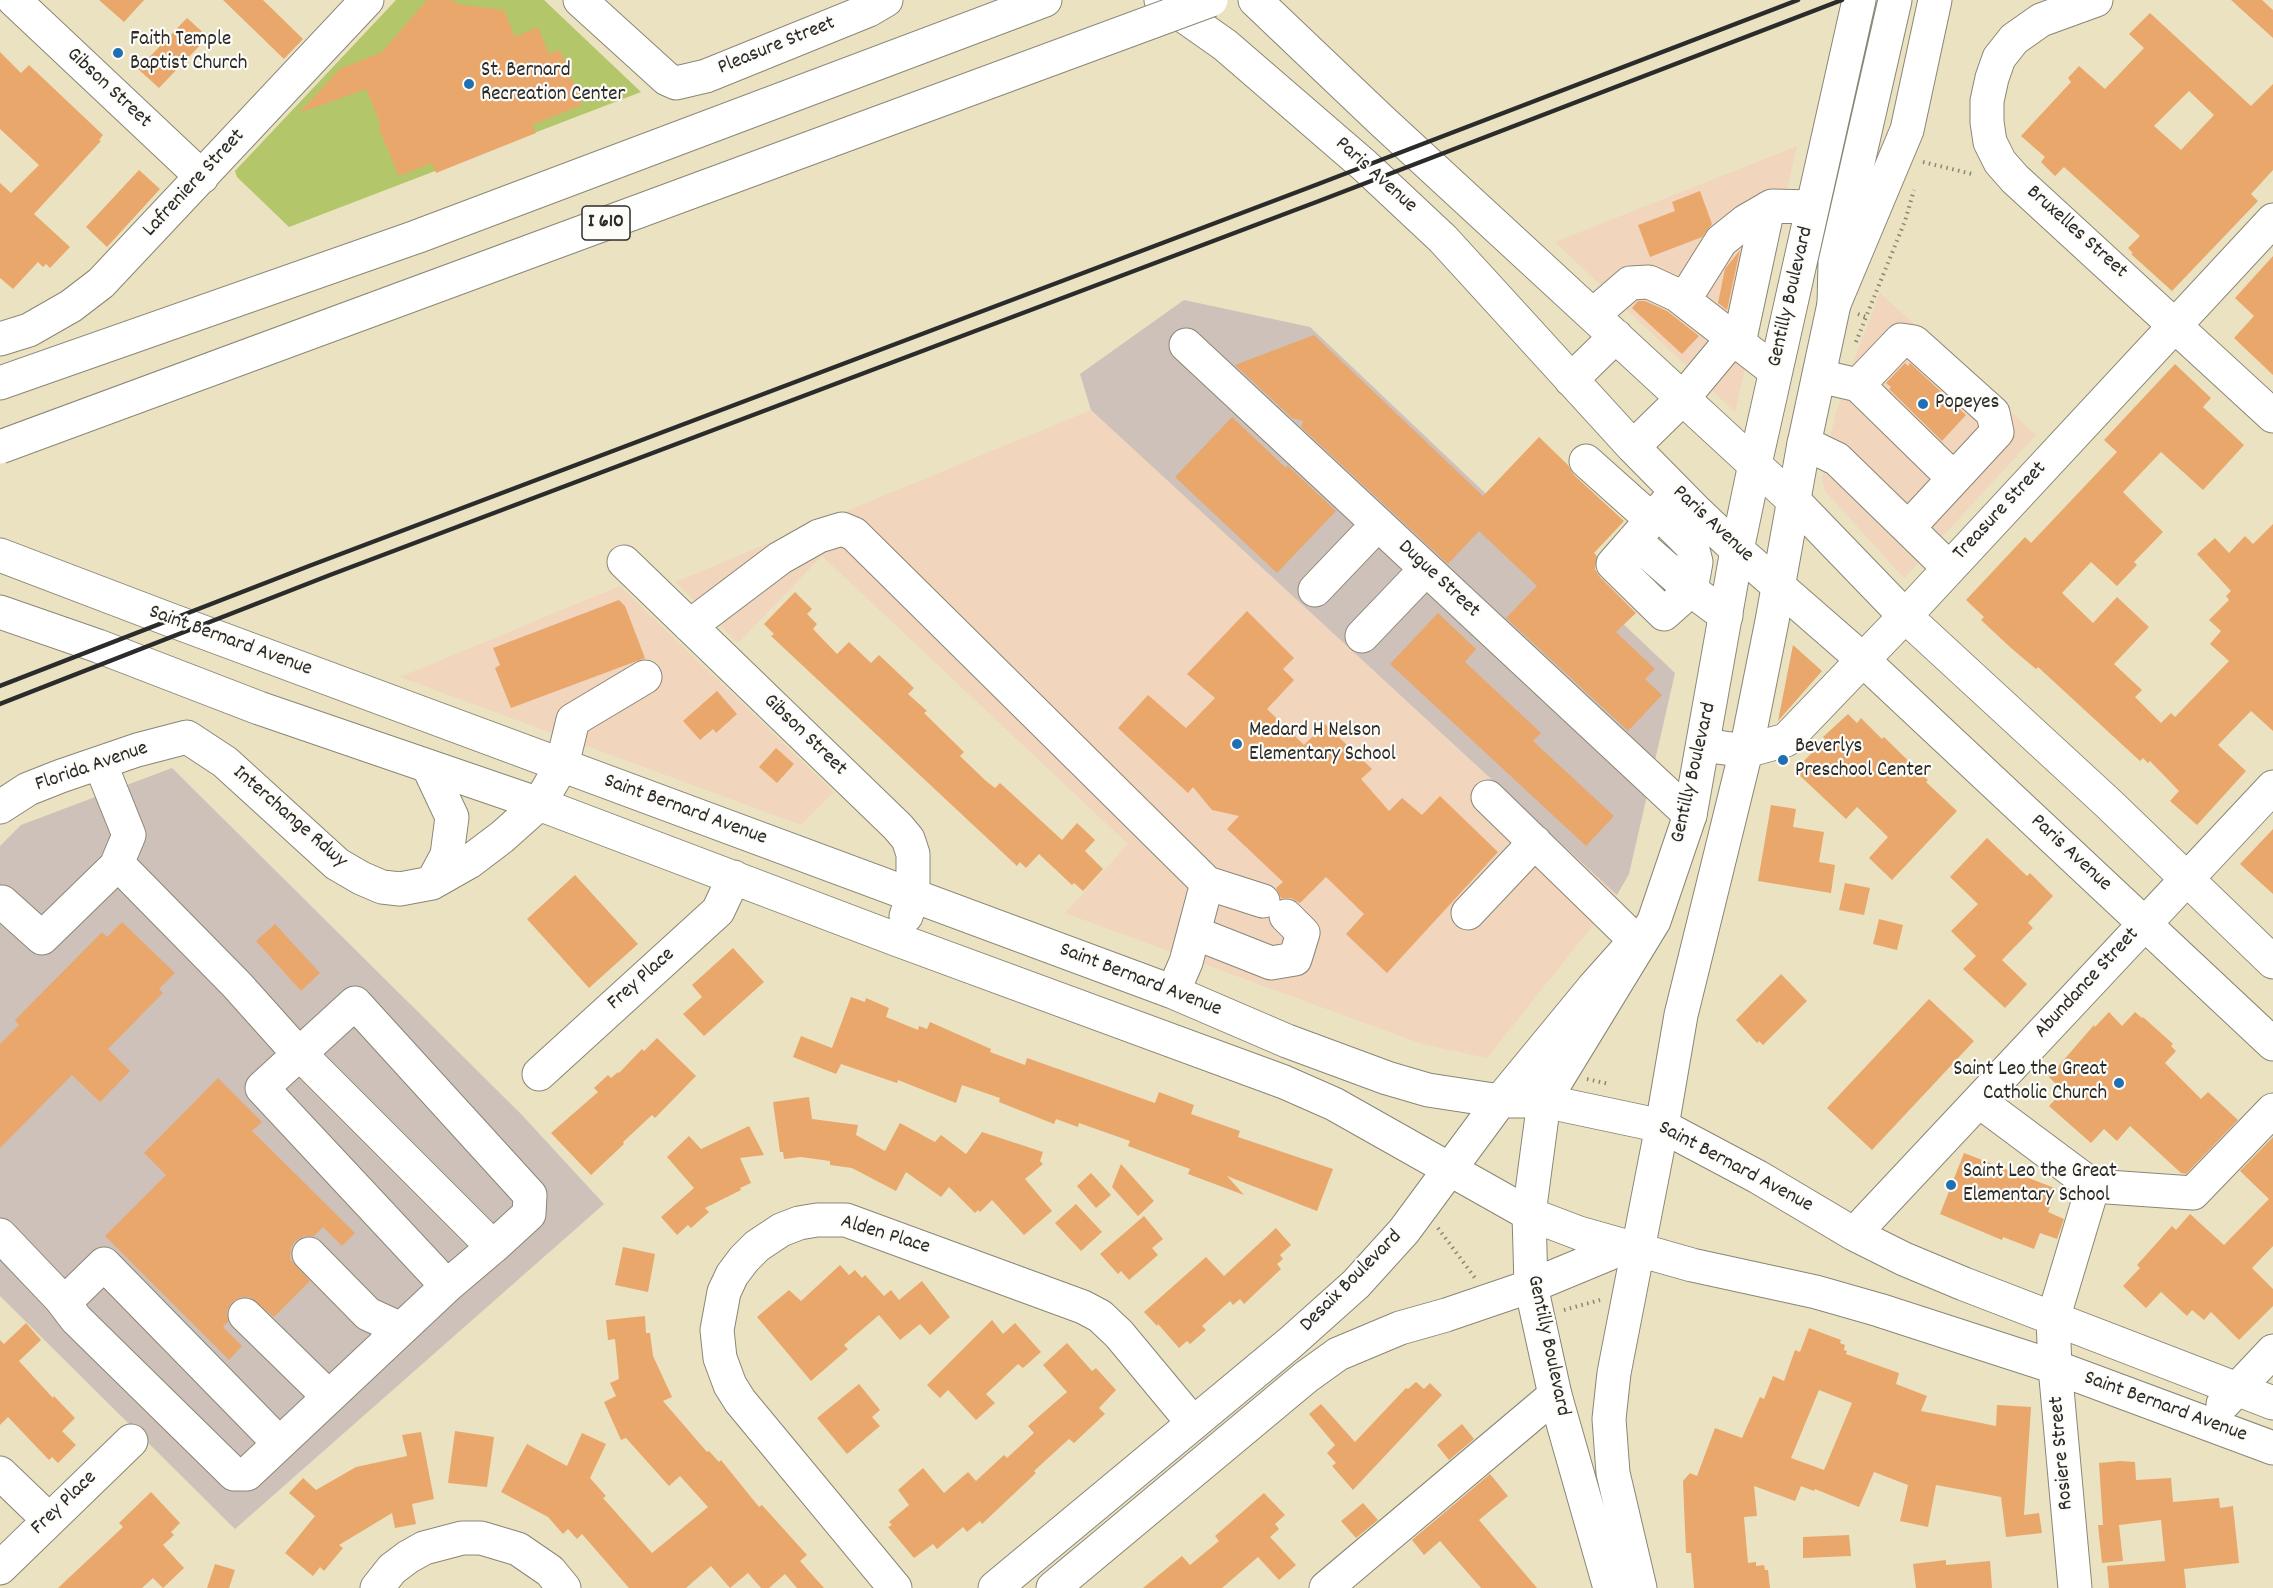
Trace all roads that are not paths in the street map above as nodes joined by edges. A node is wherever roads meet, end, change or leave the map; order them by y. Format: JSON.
{"nodes":[{"id":1,"x":14,"y":0,"type":"edge"},
{"id":2,"x":367,"y":0,"type":"edge"},
{"id":3,"x":580,"y":0,"type":"edge"},
{"id":4,"x":886,"y":0,"type":"edge"},
{"id":5,"x":1045,"y":0,"type":"edge"},
{"id":6,"x":1161,"y":0,"type":"edge"},
{"id":7,"x":1211,"y":0,"type":"edge"},
{"id":8,"x":1255,"y":0,"type":"edge"},
{"id":9,"x":1859,"y":0,"type":"edge"},
{"id":10,"x":1895,"y":0,"type":"edge"},
{"id":11,"x":1935,"y":0,"type":"edge"},
{"id":12,"x":2096,"y":0,"type":"edge"},
{"id":13,"x":202,"y":177,"type":"junction"},
{"id":14,"x":1812,"y":207,"type":"junction"},
{"id":15,"x":1768,"y":208,"type":"junction"},
{"id":16,"x":2273,"y":220,"type":"edge"},
{"id":17,"x":1684,"y":300,"type":"junction"},
{"id":18,"x":1834,"y":304,"type":"junction"},
{"id":19,"x":1604,"y":325,"type":"junction"},
{"id":20,"x":2176,"y":325,"type":"junction"},
{"id":21,"x":0,"y":339,"type":"edge"},
{"id":22,"x":1736,"y":341,"type":"junction"},
{"id":23,"x":1186,"y":345,"type":"dead end"},
{"id":24,"x":1775,"y":371,"type":"junction"},
{"id":25,"x":1819,"y":376,"type":"junction"},
{"id":26,"x":1571,"y":380,"type":"junction"},
{"id":27,"x":0,"y":383,"type":"edge"},
{"id":28,"x":1858,"y":385,"type":"junction"},
{"id":29,"x":1683,"y":398,"type":"junction"},
{"id":30,"x":2273,"y":416,"type":"edge"},
{"id":31,"x":1804,"y":443,"type":"junction"},
{"id":32,"x":0,"y":447,"type":"edge"},
{"id":33,"x":1633,"y":447,"type":"junction"},
{"id":34,"x":1586,"y":461,"type":"dead end"},
{"id":35,"x":1755,"y":464,"type":"junction"},
{"id":36,"x":1960,"y":472,"type":"junction"},
{"id":37,"x":1794,"y":501,"type":"junction"},
{"id":38,"x":1655,"y":516,"type":"junction"},
{"id":39,"x":1378,"y":524,"type":"junction"},
{"id":40,"x":1908,"y":528,"type":"junction"},
{"id":41,"x":1737,"y":550,"type":"junction"},
{"id":42,"x":0,"y":555,"type":"edge"},
{"id":43,"x":624,"y":562,"type":"dead end"},
{"id":44,"x":1949,"y":568,"type":"junction"},
{"id":45,"x":1426,"y":569,"type":"junction"},
{"id":46,"x":1779,"y":587,"type":"junction"},
{"id":47,"x":1691,"y":590,"type":"junction"},
{"id":48,"x":1315,"y":591,"type":"dead end"},
{"id":49,"x":0,"y":612,"type":"edge"},
{"id":50,"x":1726,"y":616,"type":"junction"},
{"id":51,"x":1905,"y":616,"type":"junction"},
{"id":52,"x":690,"y":627,"type":"junction"},
{"id":53,"x":1362,"y":636,"type":"dead end"},
{"id":54,"x":1863,"y":659,"type":"junction"},
{"id":55,"x":645,"y":677,"type":"dead end"},
{"id":56,"x":187,"y":737,"type":"joint"},
{"id":57,"x":1703,"y":744,"type":"junction"},
{"id":58,"x":1746,"y":751,"type":"junction"},
{"id":59,"x":100,"y":763,"type":"junction"},
{"id":60,"x":562,"y":765,"type":"junction"},
{"id":61,"x":428,"y":766,"type":"junction"},
{"id":62,"x":2273,"y":787,"type":"edge"},
{"id":63,"x":1488,"y":797,"type":"dead end"},
{"id":64,"x":539,"y":804,"type":"junction"},
{"id":65,"x":0,"y":807,"type":"edge"},
{"id":66,"x":1690,"y":815,"type":"junction"},
{"id":67,"x":1535,"y":842,"type":"junction"},
{"id":68,"x":116,"y":866,"type":"junction"},
{"id":69,"x":734,"y":877,"type":"junction"},
{"id":70,"x":2187,"y":879,"type":"junction"},
{"id":71,"x":432,"y":883,"type":"junction"},
{"id":72,"x":1207,"y":883,"type":"junction"},
{"id":73,"x":913,"y":896,"type":"junction"},
{"id":74,"x":1,"y":902,"type":"edge"},
{"id":75,"x":1468,"y":913,"type":"dead end"},
{"id":76,"x":2144,"y":924,"type":"junction"},
{"id":77,"x":1645,"y":931,"type":"junction"},
{"id":78,"x":1195,"y":933,"type":"junction"},
{"id":79,"x":898,"y":940,"type":"junction"},
{"id":80,"x":2273,"y":962,"type":"edge"},
{"id":81,"x":1173,"y":992,"type":"junction"},
{"id":82,"x":2273,"y":1044,"type":"edge"},
{"id":83,"x":300,"y":1053,"type":"junction"},
{"id":84,"x":539,"y":1074,"type":"dead end"},
{"id":85,"x":1500,"y":1101,"type":"junction"},
{"id":86,"x":1544,"y":1101,"type":"junction"},
{"id":87,"x":1979,"y":1101,"type":"junction"},
{"id":88,"x":2273,"y":1110,"type":"edge"},
{"id":89,"x":1662,"y":1126,"type":"junction"},
{"id":90,"x":1449,"y":1170,"type":"junction"},
{"id":91,"x":2093,"y":1186,"type":"junction"},
{"id":92,"x":1529,"y":1214,"type":"junction"},
{"id":93,"x":1854,"y":1234,"type":"junction"},
{"id":94,"x":0,"y":1235,"type":"edge"},
{"id":95,"x":493,"y":1247,"type":"junction"},
{"id":96,"x":1637,"y":1249,"type":"junction"},
{"id":97,"x":309,"y":1254,"type":"dead end"},
{"id":98,"x":447,"y":1286,"type":"junction"},
{"id":99,"x":1531,"y":1286,"type":"junction"},
{"id":100,"x":64,"y":1303,"type":"junction"},
{"id":101,"x":245,"y":1315,"type":"dead end"},
{"id":102,"x":2053,"y":1319,"type":"junction"},
{"id":103,"x":400,"y":1329,"type":"junction"},
{"id":104,"x":2273,"y":1351,"type":"edge"},
{"id":105,"x":2055,"y":1367,"type":"junction"},
{"id":106,"x":2237,"y":1390,"type":"junction"},
{"id":107,"x":1555,"y":1395,"type":"junction"},
{"id":108,"x":329,"y":1397,"type":"junction"},
{"id":109,"x":2273,"y":1402,"type":"edge"},
{"id":110,"x":1193,"y":1423,"type":"junction"},
{"id":111,"x":2206,"y":1423,"type":"junction"},
{"id":112,"x":131,"y":1442,"type":"dead end"},
{"id":113,"x":279,"y":1443,"type":"junction"},
{"id":114,"x":2273,"y":1448,"type":"edge"},
{"id":115,"x":0,"y":1473,"type":"edge"},
{"id":116,"x":49,"y":1520,"type":"junction"},
{"id":117,"x":0,"y":1568,"type":"edge"},
{"id":118,"x":377,"y":1588,"type":"edge"},
{"id":119,"x":564,"y":1588,"type":"edge"},
{"id":120,"x":895,"y":1588,"type":"edge"},
{"id":121,"x":995,"y":1588,"type":"edge"},
{"id":122,"x":1053,"y":1588,"type":"edge"},
{"id":123,"x":1326,"y":1588,"type":"edge"},
{"id":124,"x":1610,"y":1588,"type":"edge"},
{"id":125,"x":1640,"y":1588,"type":"edge"},
{"id":126,"x":2075,"y":1588,"type":"edge"}],
"edges":[{"from":1,"to":13,"type":"main road","name":"Gibson Street"},
{"from":2,"to":13,"type":"main road","name":"Lafreniere Street"},
{"from":3,"to":4,"type":"main road","name":"Pleasure Street"},
{"from":5,"to":27,"type":"main road","number":"I 610"},
{"from":6,"to":26,"type":"main road","name":"Paris Avenue"},
{"from":7,"to":32,"type":"main road","number":"I 610","bridge":true},
{"from":8,"to":19,"type":"main road"},
{"from":9,"to":14,"type":"main road","name":"Gentilly Boulevard"},
{"from":10,"to":18,"type":"main road","name":"Gentilly Boulevard"},
{"from":11,"to":18,"type":"main road"},
{"from":12,"to":20,"type":"main road","name":"Bruxelles Street"},
{"from":13,"to":21,"type":"main road","name":"Lafreniere Street"},
{"from":14,"to":15,"type":"main road"},
{"from":14,"to":24,"type":"main road","name":"Gentilly Boulevard"},
{"from":15,"to":17,"type":"main road"},
{"from":15,"to":22,"type":"main road"},
{"from":16,"to":20,"type":"main road","name":"Treasure Street"},
{"from":17,"to":19,"type":"main road"},
{"from":17,"to":22,"type":"main road"},
{"from":18,"to":25,"type":"main road","name":"Gentilly Boulevard"},
{"from":19,"to":26,"type":"main road"},
{"from":19,"to":29,"type":"main road"},
{"from":20,"to":30,"type":"main road","name":"Bruxelles Street"},
{"from":20,"to":44,"type":"main road","name":"Treasure Street"},
{"from":22,"to":24,"type":"main road"},
{"from":22,"to":29,"type":"main road"},
{"from":23,"to":39,"type":"main road","name":"Dugue Street"},
{"from":24,"to":35,"type":"main road","name":"Gentilly Boulevard"},
{"from":25,"to":28,"type":"main road"},
{"from":25,"to":31,"type":"main road","name":"Gentilly Boulevard"},
{"from":26,"to":33,"type":"main road","name":"Paris Avenue"},
{"from":28,"to":36,"type":"main road"},
{"from":28,"to":36,"type":"main road"},
{"from":29,"to":33,"type":"main road"},
{"from":29,"to":35,"type":"main road"},
{"from":31,"to":37,"type":"main road","name":"Gentilly Boulevard"},
{"from":31,"to":40,"type":"main road"},
{"from":33,"to":38,"type":"main road","name":"Paris Avenue"},
{"from":34,"to":38,"type":"main road"},
{"from":35,"to":37,"type":"main road"},
{"from":35,"to":41,"type":"main road","name":"Gentilly Boulevard"},
{"from":36,"to":40,"type":"main road"},
{"from":37,"to":46,"type":"main road","name":"Gentilly Boulevard"},
{"from":37,"to":51,"type":"main road"},
{"from":38,"to":41,"type":"main road","name":"Paris Avenue"},
{"from":38,"to":47,"type":"main road"},
{"from":38,"to":47,"type":"main road"},
{"from":39,"to":45,"type":"main road","name":"Dugue Street"},
{"from":39,"to":48,"type":"main road"},
{"from":40,"to":44,"type":"main road"},
{"from":41,"to":46,"type":"main road","name":"Paris Avenue"},
{"from":41,"to":50,"type":"main road","name":"Gentilly Boulevard"},
{"from":42,"to":60,"type":"main road","name":"Saint Bernard Avenue"},
{"from":43,"to":52,"type":"main road","name":"Gibson Street"},
{"from":44,"to":51,"type":"main road","name":"Treasure Street"},
{"from":45,"to":53,"type":"main road"},
{"from":45,"to":66,"type":"main road","name":"Dugue Street"},
{"from":46,"to":54,"type":"main road","name":"Paris Avenue"},
{"from":46,"to":58,"type":"main road","name":"Gentilly Boulevard"},
{"from":47,"to":50,"type":"main road"},
{"from":49,"to":61,"type":"main road","name":"Saint Bernard Avenue"},
{"from":50,"to":57,"type":"main road","name":"Gentilly Boulevard"},
{"from":51,"to":54,"type":"main road","name":"Treasure Street"},
{"from":51,"to":70,"type":"main road"},
{"from":52,"to":72,"type":"main road"},
{"from":52,"to":73,"type":"main road","name":"Gibson Street"},
{"from":54,"to":58,"type":"main road","name":"Treasure Street"},
{"from":54,"to":76,"type":"main road","name":"Paris Avenue"},
{"from":55,"to":60,"type":"main road","name":"Interchange Rdwy"},
{"from":56,"to":59,"type":"main road","name":"Florida Avenue"},
{"from":56,"to":71,"type":"main road","name":"Interchange Rdwy"},
{"from":57,"to":58,"type":"main road","name":"Treasure Street"},
{"from":57,"to":66,"type":"main road","name":"Gentilly Boulevard"},
{"from":58,"to":89,"type":"main road","name":"Gentilly Boulevard"},
{"from":59,"to":65,"type":"main road","name":"Florida Avenue"},
{"from":59,"to":68,"type":"main road"},
{"from":60,"to":64,"type":"main road","name":"Interchange Rdwy"},
{"from":60,"to":73,"type":"main road","name":"Saint Bernard Avenue"},
{"from":61,"to":64,"type":"main road","name":"Saint Bernard Avenue"},
{"from":61,"to":71,"type":"main road"},
{"from":62,"to":70,"type":"main road","name":"Abundance Street"},
{"from":63,"to":67,"type":"main road"},
{"from":64,"to":69,"type":"main road","name":"Saint Bernard Avenue"},
{"from":64,"to":71,"type":"main road","name":"Interchange Rdwy"},
{"from":66,"to":77,"type":"main road","name":"Gentilly Boulevard"},
{"from":67,"to":75,"type":"main road"},
{"from":67,"to":77,"type":"main road"},
{"from":68,"to":74,"type":"main road"},
{"from":68,"to":83,"type":"main road"},
{"from":69,"to":79,"type":"main road","name":"Saint Bernard Avenue"},
{"from":69,"to":84,"type":"main road","name":"Frey Place"},
{"from":70,"to":76,"type":"main road","name":"Abundance Street"},
{"from":70,"to":80,"type":"main road"},
{"from":72,"to":78,"type":"main road"},
{"from":72,"to":78,"type":"main road"},
{"from":73,"to":79,"type":"main road","name":"Gibson Street"},
{"from":73,"to":81,"type":"main road","name":"Saint Bernard Avenue"},
{"from":76,"to":82,"type":"main road","name":"Paris Avenue"},
{"from":76,"to":87,"type":"main road","name":"Abundance Street"},
{"from":77,"to":85,"type":"main road","name":"Desaix Boulevard"},
{"from":77,"to":86,"type":"main road","name":"Gentilly Boulevard"},
{"from":78,"to":81,"type":"main road"},
{"from":79,"to":90,"type":"main road","name":"Saint Bernard Avenue"},
{"from":81,"to":85,"type":"main road","name":"Saint Bernard Avenue"},
{"from":83,"to":95,"type":"main road"},
{"from":83,"to":95,"type":"main road"},
{"from":83,"to":98,"type":"main road"},
{"from":85,"to":86,"type":"main road","name":"Saint Bernard Avenue"},
{"from":85,"to":90,"type":"main road","name":"Desaix Boulevard"},
{"from":86,"to":89,"type":"main road","name":"Saint Bernard Avenue"},
{"from":86,"to":92,"type":"main road","name":"Gentilly Boulevard"},
{"from":87,"to":91,"type":"main road"},
{"from":87,"to":93,"type":"main road","name":"Abundance Street"},
{"from":88,"to":91,"type":"main road"},
{"from":89,"to":93,"type":"main road","name":"Saint Bernard Avenue"},
{"from":89,"to":96,"type":"main road","name":"Gentilly Boulevard"},
{"from":90,"to":92,"type":"main road","name":"Saint Bernard Avenue"},
{"from":90,"to":110,"type":"main road","name":"Desaix Boulevard"},
{"from":91,"to":102,"type":"main road","name":"Rosiere Street"},
{"from":92,"to":96,"type":"main road","name":"Saint Bernard Avenue"},
{"from":92,"to":99,"type":"main road","name":"Gentilly Boulevard"},
{"from":93,"to":102,"type":"main road","name":"Saint Bernard Avenue"},
{"from":94,"to":100,"type":"main road"},
{"from":95,"to":98,"type":"main road"},
{"from":96,"to":99,"type":"main road","name":"Desaix Boulevard"},
{"from":96,"to":105,"type":"main road","name":"Saint Bernard Avenue"},
{"from":96,"to":125,"type":"main road","name":"Gentilly Boulevard"},
{"from":97,"to":103,"type":"main road"},
{"from":98,"to":103,"type":"main road"},
{"from":99,"to":107,"type":"main road","name":"Gentilly Boulevard"},
{"from":99,"to":122,"type":"main road","name":"Desaix Boulevard"},
{"from":100,"to":113,"type":"main road"},
{"from":100,"to":113,"type":"main road"},
{"from":101,"to":108,"type":"main road"},
{"from":102,"to":105,"type":"main road","name":"Rosiere Street"},
{"from":102,"to":106,"type":"main road","name":"Saint Bernard Avenue"},
{"from":103,"to":108,"type":"main road"},
{"from":104,"to":106,"type":"main road"},
{"from":105,"to":111,"type":"main road","name":"Saint Bernard Avenue"},
{"from":105,"to":126,"type":"main road","name":"Rosiere Street"},
{"from":106,"to":109,"type":"main road","name":"Saint Bernard Avenue"},
{"from":106,"to":111,"type":"main road"},
{"from":107,"to":123,"type":"main road"},
{"from":107,"to":124,"type":"main road","name":"Gentilly Boulevard"},
{"from":108,"to":113,"type":"main road"},
{"from":110,"to":120,"type":"main road","name":"Alden Place"},
{"from":110,"to":121,"type":"main road","name":"Desaix Boulevard"},
{"from":111,"to":114,"type":"main road","name":"Saint Bernard Avenue"},
{"from":112,"to":116,"type":"main road","name":"Frey Place"},
{"from":115,"to":116,"type":"main road"},
{"from":116,"to":117,"type":"main road","name":"Frey Place"},
{"from":118,"to":119,"type":"main road"}]}
